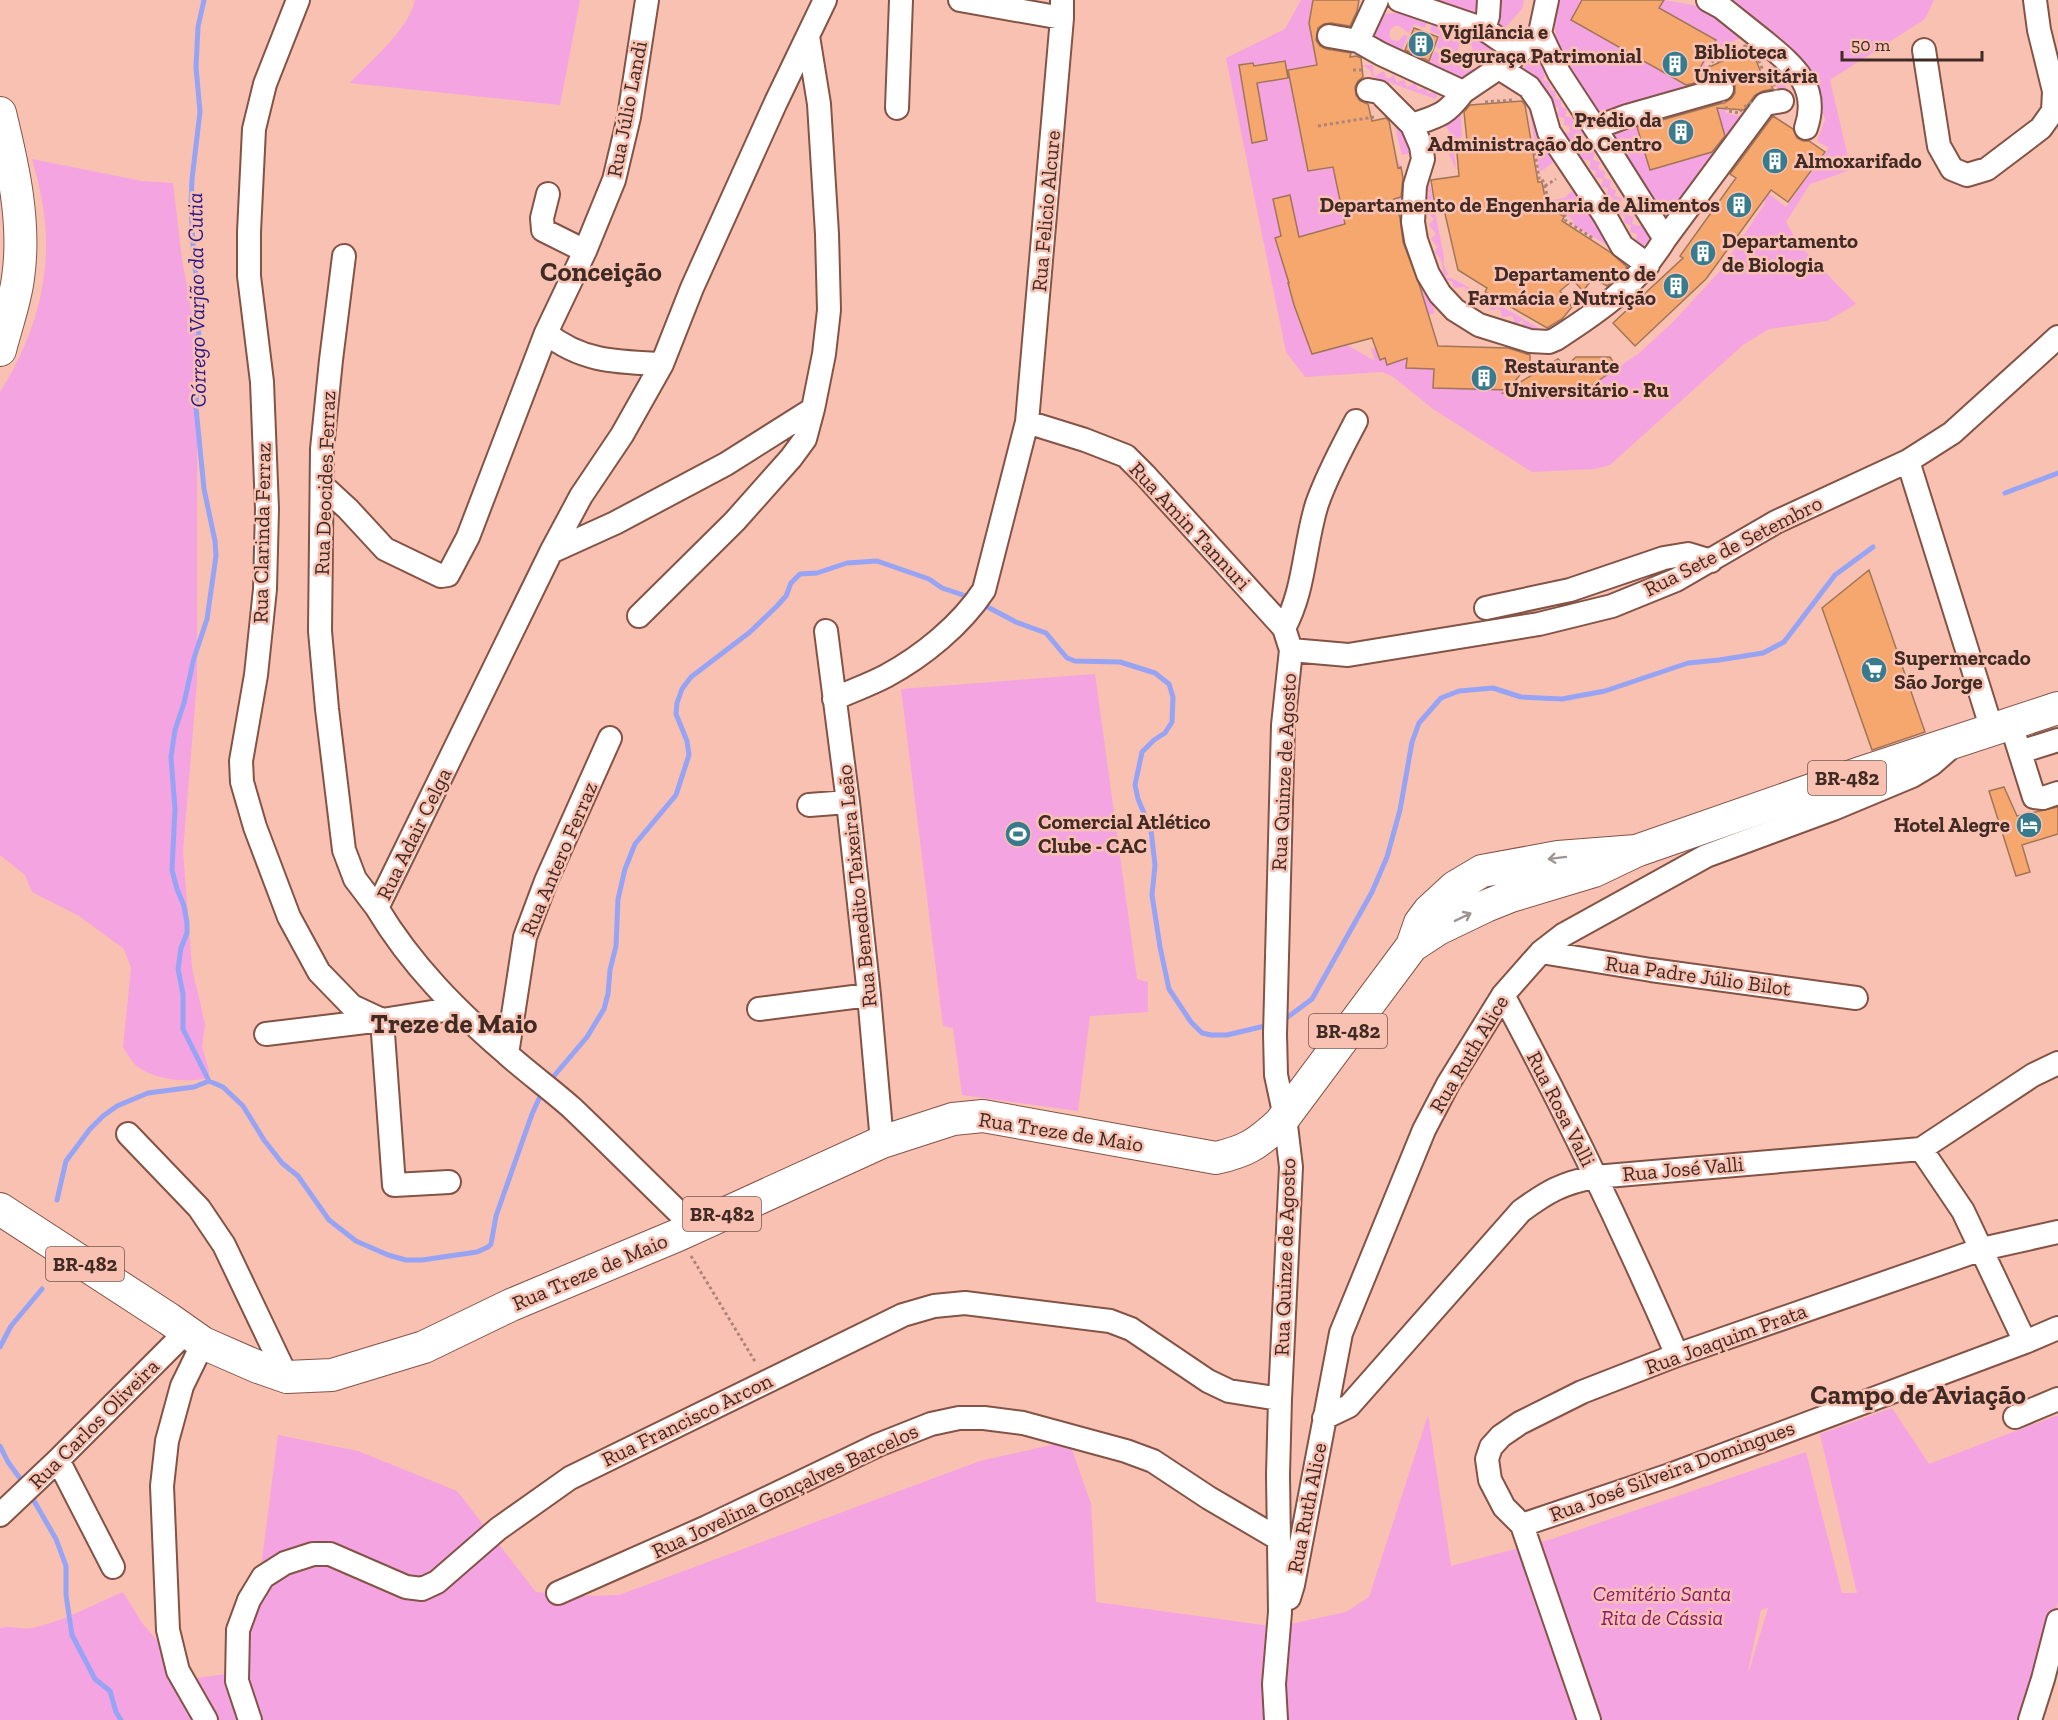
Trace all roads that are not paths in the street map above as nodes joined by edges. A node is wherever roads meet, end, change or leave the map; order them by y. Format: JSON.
{"nodes":[{"id":1,"x":298,"y":0,"type":"edge"},
{"id":2,"x":647,"y":0,"type":"edge"},
{"id":3,"x":825,"y":0,"type":"edge"},
{"id":4,"x":901,"y":0,"type":"edge"},
{"id":5,"x":960,"y":0,"type":"edge"},
{"id":6,"x":1377,"y":0,"type":"edge"},
{"id":7,"x":1399,"y":0,"type":"edge"},
{"id":8,"x":1489,"y":0,"type":"edge"},
{"id":9,"x":1547,"y":0,"type":"edge"},
{"id":10,"x":1708,"y":0,"type":"edge"},
{"id":11,"x":2035,"y":0,"type":"edge"},
{"id":12,"x":1062,"y":9,"type":"edge"},
{"id":13,"x":1484,"y":29,"type":"junction"},
{"id":14,"x":1540,"y":33,"type":"junction"},
{"id":15,"x":808,"y":36,"type":"junction"},
{"id":16,"x":1329,"y":36,"type":"dead end"},
{"id":17,"x":1358,"y":41,"type":"junction"},
{"id":18,"x":1924,"y":50,"type":"dead end"},
{"id":19,"x":1519,"y":53,"type":"junction"},
{"id":20,"x":1792,"y":65,"type":"junction"},
{"id":21,"x":1500,"y":68,"type":"junction"},
{"id":22,"x":1722,"y":89,"type":"dead end"},
{"id":23,"x":1368,"y":90,"type":"dead end"},
{"id":24,"x":1458,"y":99,"type":"junction"},
{"id":25,"x":897,"y":108,"type":"dead end"},
{"id":26,"x":0,"y":113,"type":"edge"},
{"id":27,"x":1412,"y":124,"type":"junction"},
{"id":28,"x":1595,"y":128,"type":"junction"},
{"id":29,"x":1806,"y":128,"type":"dead end"},
{"id":30,"x":548,"y":194,"type":"dead end"},
{"id":31,"x":1665,"y":239,"type":"junction"},
{"id":32,"x":585,"y":251,"type":"junction"},
{"id":33,"x":344,"y":256,"type":"dead end"},
{"id":34,"x":1648,"y":265,"type":"junction"},
{"id":35,"x":546,"y":333,"type":"junction"},
{"id":36,"x":2058,"y":337,"type":"edge"},
{"id":37,"x":0,"y":350,"type":"edge"},
{"id":38,"x":662,"y":364,"type":"junction"},
{"id":39,"x":813,"y":409,"type":"junction"},
{"id":40,"x":1356,"y":421,"type":"dead end"},
{"id":41,"x":1028,"y":422,"type":"junction"},
{"id":42,"x":1908,"y":461,"type":"junction"},
{"id":43,"x":322,"y":485,"type":"junction"},
{"id":44,"x":551,"y":552,"type":"junction"},
{"id":45,"x":1712,"y":561,"type":"junction"},
{"id":46,"x":1486,"y":608,"type":"dead end"},
{"id":47,"x":639,"y":616,"type":"dead end"},
{"id":48,"x":1284,"y":628,"type":"junction"},
{"id":49,"x":826,"y":631,"type":"dead end"},
{"id":50,"x":1291,"y":651,"type":"junction"},
{"id":51,"x":834,"y":699,"type":"junction"},
{"id":52,"x":2058,"y":708,"type":"edge"},
{"id":53,"x":2007,"y":735,"type":"junction"},
{"id":54,"x":610,"y":738,"type":"dead end"},
{"id":55,"x":2058,"y":740,"type":"edge"},
{"id":56,"x":1957,"y":742,"type":"junction"},
{"id":57,"x":2058,"y":793,"type":"edge"},
{"id":58,"x":848,"y":802,"type":"junction"},
{"id":59,"x":808,"y":805,"type":"dead end"},
{"id":60,"x":377,"y":909,"type":"junction"},
{"id":61,"x":1541,"y":952,"type":"junction"},
{"id":62,"x":869,"y":995,"type":"junction"},
{"id":63,"x":1503,"y":995,"type":"junction"},
{"id":64,"x":1856,"y":998,"type":"dead end"},
{"id":65,"x":457,"y":1008,"type":"junction"},
{"id":66,"x":759,"y":1009,"type":"dead end"},
{"id":67,"x":382,"y":1020,"type":"junction"},
{"id":68,"x":266,"y":1034,"type":"dead end"},
{"id":69,"x":507,"y":1054,"type":"junction"},
{"id":70,"x":2058,"y":1063,"type":"edge"},
{"id":71,"x":1285,"y":1117,"type":"junction"},
{"id":72,"x":128,"y":1134,"type":"dead end"},
{"id":73,"x":882,"y":1142,"type":"junction"},
{"id":74,"x":1921,"y":1149,"type":"junction"},
{"id":75,"x":1595,"y":1177,"type":"junction"},
{"id":76,"x":449,"y":1182,"type":"dead end"},
{"id":77,"x":0,"y":1209,"type":"edge"},
{"id":78,"x":686,"y":1231,"type":"junction"},
{"id":79,"x":2058,"y":1232,"type":"edge"},
{"id":80,"x":1982,"y":1249,"type":"junction"},
{"id":81,"x":2058,"y":1328,"type":"edge"},
{"id":82,"x":186,"y":1331,"type":"junction"},
{"id":83,"x":2025,"y":1342,"type":"junction"},
{"id":84,"x":1677,"y":1355,"type":"junction"},
{"id":85,"x":287,"y":1377,"type":"junction"},
{"id":86,"x":1280,"y":1399,"type":"junction"},
{"id":87,"x":2058,"y":1399,"type":"edge"},
{"id":88,"x":2015,"y":1417,"type":"dead end"},
{"id":89,"x":1324,"y":1418,"type":"junction"},
{"id":90,"x":58,"y":1460,"type":"junction"},
{"id":91,"x":0,"y":1515,"type":"edge"},
{"id":92,"x":1522,"y":1525,"type":"junction"},
{"id":93,"x":1279,"y":1539,"type":"junction"},
{"id":94,"x":113,"y":1567,"type":"dead end"},
{"id":95,"x":558,"y":1593,"type":"dead end"},
{"id":96,"x":1281,"y":1612,"type":"junction"},
{"id":97,"x":2058,"y":1621,"type":"edge"},
{"id":98,"x":206,"y":1720,"type":"edge"},
{"id":99,"x":250,"y":1720,"type":"edge"},
{"id":100,"x":1276,"y":1720,"type":"edge"},
{"id":101,"x":1589,"y":1720,"type":"edge"},
{"id":102,"x":2030,"y":1720,"type":"edge"}],
"edges":[{"from":1,"to":67,"type":"street","name":"Rua Clarinda Ferraz"},
{"from":2,"to":32,"type":"street","name":"Rua Júlio Landi"},
{"from":3,"to":15,"type":"street"},
{"from":4,"to":25,"type":"street"},
{"from":5,"to":12,"type":"street"},
{"from":6,"to":17,"type":"street"},
{"from":7,"to":13,"type":"street"},
{"from":8,"to":13,"type":"street"},
{"from":9,"to":14,"type":"street"},
{"from":10,"to":20,"type":"street"},
{"from":11,"to":18,"type":"street"},
{"from":12,"to":41,"type":"street","name":"Rua Felicio Alcure"},
{"from":13,"to":19,"type":"street"},
{"from":14,"to":19,"type":"street"},
{"from":14,"to":28,"type":"street"},
{"from":15,"to":38,"type":"street"},
{"from":15,"to":39,"type":"street"},
{"from":16,"to":17,"type":"street"},
{"from":17,"to":24,"type":"street"},
{"from":19,"to":21,"type":"street"},
{"from":20,"to":29,"type":"street"},
{"from":20,"to":31,"type":"street"},
{"from":21,"to":24,"type":"street"},
{"from":21,"to":34,"type":"street"},
{"from":22,"to":28,"type":"street"},
{"from":23,"to":27,"type":"street"},
{"from":24,"to":27,"type":"street"},
{"from":26,"to":37,"type":"highway"},
{"from":27,"to":34,"type":"street"},
{"from":28,"to":31,"type":"street"},
{"from":30,"to":32,"type":"street"},
{"from":31,"to":34,"type":"street"},
{"from":32,"to":35,"type":"street","name":"Rua Júlio Landi"},
{"from":33,"to":43,"type":"street","name":"Rua Deocides Ferraz"},
{"from":35,"to":38,"type":"street"},
{"from":35,"to":43,"type":"street","name":"Rua Júlio Landi"},
{"from":36,"to":42,"type":"street","name":"Rua Sete de Setembro"},
{"from":38,"to":44,"type":"street"},
{"from":39,"to":44,"type":"street"},
{"from":39,"to":47,"type":"street"},
{"from":40,"to":48,"type":"street"},
{"from":41,"to":48,"type":"street","name":"Rua Amin Tannuri"},
{"from":41,"to":51,"type":"street","name":"Rua Felicio Alcure"},
{"from":42,"to":45,"type":"street","name":"Rua Sete de Setembro"},
{"from":42,"to":53,"type":"street"},
{"from":43,"to":60,"type":"street","name":"Rua Deocides Ferraz"},
{"from":44,"to":60,"type":"street","name":"Rua Adair Celga"},
{"from":45,"to":46,"type":"street"},
{"from":45,"to":50,"type":"street","name":"Rua Sete de Setembro"},
{"from":48,"to":50,"type":"street","name":"Rua Amin Tannuri"},
{"from":49,"to":51,"type":"street","name":"Rua Benedito Teixeira Leão"},
{"from":50,"to":71,"type":"street","name":"Rua Quinze de Agosto"},
{"from":51,"to":58,"type":"street","name":"Rua Benedito Teixeira Leão"},
{"from":52,"to":53,"type":"highway","number":"BR-482"},
{"from":53,"to":55,"type":"street"},
{"from":53,"to":56,"type":"highway","number":"BR-482"},
{"from":53,"to":57,"type":"street"},
{"from":54,"to":69,"type":"street","name":"Rua Antero Ferraz"},
{"from":56,"to":61,"type":"street","name":"Rua Ruth Alice"},
{"from":56,"to":71,"type":"highway","number":"BR-482"},
{"from":58,"to":59,"type":"street"},
{"from":58,"to":62,"type":"street","name":"Rua Benedito Teixeira Leão"},
{"from":60,"to":65,"type":"street","name":"Rua Adair Celga"},
{"from":61,"to":63,"type":"street","name":"Rua Ruth Alice"},
{"from":61,"to":64,"type":"street","name":"Rua Padre Júlio Bilot"},
{"from":62,"to":66,"type":"street"},
{"from":62,"to":73,"type":"street","name":"Rua Benedito Teixeira Leão"},
{"from":63,"to":75,"type":"street","name":"Rua Rosa Valli"},
{"from":63,"to":89,"type":"street","name":"Rua Ruth Alice"},
{"from":65,"to":67,"type":"street"},
{"from":65,"to":69,"type":"street","name":"Rua Adair Celga"},
{"from":67,"to":68,"type":"street"},
{"from":67,"to":76,"type":"street"},
{"from":69,"to":78,"type":"street","name":"Rua Adair Celga"},
{"from":70,"to":74,"type":"street"},
{"from":71,"to":73,"type":"highway","name":"Rua Treze de Maio","number":"BR-482"},
{"from":71,"to":86,"type":"street","name":"Rua Quinze de Agosto"},
{"from":72,"to":85,"type":"street"},
{"from":73,"to":78,"type":"highway","name":"Rua Treze de Maio","number":"BR-482"},
{"from":74,"to":75,"type":"street","name":"Rua José Valli"},
{"from":74,"to":80,"type":"street"},
{"from":75,"to":84,"type":"street","name":"Rua Rosa Valli"},
{"from":75,"to":89,"type":"street","name":"Rua José Valli"},
{"from":77,"to":82,"type":"highway","number":"BR-482"},
{"from":78,"to":85,"type":"highway","name":"Rua Treze de Maio","number":"BR-482"},
{"from":79,"to":80,"type":"street","name":"Rua Joaquim Prata"},
{"from":80,"to":83,"type":"street"},
{"from":80,"to":84,"type":"street","name":"Rua Joaquim Prata"},
{"from":81,"to":83,"type":"street","name":"Rua José Silveira Domingues"},
{"from":82,"to":85,"type":"highway","name":"Rua Treze de Maio","number":"BR-482"},
{"from":82,"to":90,"type":"street","name":"Rua Carlos Oliveira"},
{"from":82,"to":98,"type":"street"},
{"from":83,"to":92,"type":"street","name":"Rua José Silveira Domingues"},
{"from":84,"to":92,"type":"street","name":"Rua Joaquim Prata"},
{"from":86,"to":93,"type":"street","name":"Rua Quinze de Agosto"},
{"from":86,"to":99,"type":"street","name":"Rua Francisco Arcon"},
{"from":87,"to":88,"type":"street"},
{"from":89,"to":96,"type":"street","name":"Rua Ruth Alice"},
{"from":90,"to":91,"type":"street","name":"Rua Carlos Oliveira"},
{"from":90,"to":94,"type":"street"},
{"from":92,"to":101,"type":"street"},
{"from":93,"to":95,"type":"street","name":"Rua Jovelina Gonçalves Barcelos"},
{"from":93,"to":96,"type":"street","name":"Rua Quinze de Agosto"},
{"from":96,"to":100,"type":"street"},
{"from":97,"to":102,"type":"street"}]}
